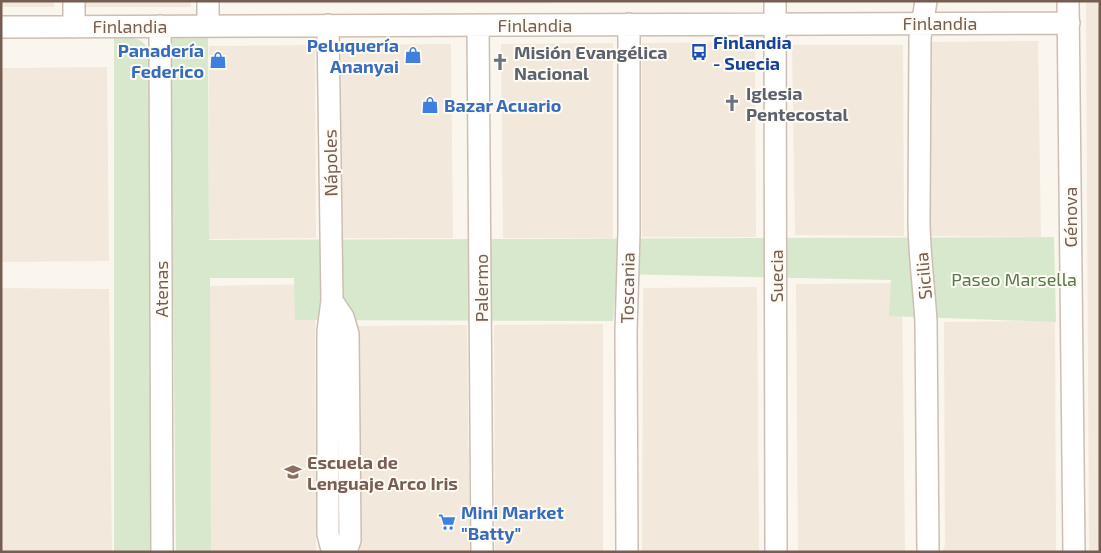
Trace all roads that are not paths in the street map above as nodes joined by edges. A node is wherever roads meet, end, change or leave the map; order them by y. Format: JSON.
{"nodes":[{"id":1,"x":74,"y":1,"type":"edge"},
{"id":2,"x":208,"y":1,"type":"edge"},
{"id":3,"x":775,"y":1,"type":"edge"},
{"id":4,"x":926,"y":1,"type":"edge"},
{"id":5,"x":1068,"y":1,"type":"edge"},
{"id":6,"x":775,"y":23,"type":"junction"},
{"id":7,"x":923,"y":23,"type":"junction"},
{"id":8,"x":1069,"y":23,"type":"junction"},
{"id":9,"x":629,"y":24,"type":"junction"},
{"id":10,"x":328,"y":25,"type":"junction"},
{"id":11,"x":478,"y":25,"type":"junction"},
{"id":12,"x":160,"y":26,"type":"junction"},
{"id":13,"x":208,"y":26,"type":"junction"},
{"id":14,"x":1,"y":27,"type":"edge"},
{"id":15,"x":74,"y":27,"type":"junction"},
{"id":16,"x":332,"y":301,"type":"junction"},
{"id":17,"x":162,"y":552,"type":"edge"},
{"id":18,"x":335,"y":552,"type":"edge"},
{"id":19,"x":346,"y":552,"type":"edge"},
{"id":20,"x":482,"y":552,"type":"edge"},
{"id":21,"x":627,"y":552,"type":"edge"},
{"id":22,"x":776,"y":552,"type":"edge"},
{"id":23,"x":928,"y":552,"type":"edge"},
{"id":24,"x":1074,"y":552,"type":"edge"}],
"edges":[{"from":1,"to":15,"type":"street"},
{"from":2,"to":13,"type":"street"},
{"from":3,"to":6,"type":"street","name":"Suecia"},
{"from":4,"to":7,"type":"street","name":"Sicilia"},
{"from":5,"to":8,"type":"street","name":"Génova"},
{"from":6,"to":7,"type":"street","name":"Finlandia"},
{"from":6,"to":9,"type":"street","name":"Finlandia"},
{"from":6,"to":22,"type":"street","name":"Suecia"},
{"from":7,"to":8,"type":"street","name":"Finlandia"},
{"from":7,"to":23,"type":"street","name":"Sicilia"},
{"from":8,"to":24,"type":"street","name":"Génova"},
{"from":9,"to":11,"type":"street","name":"Finlandia"},
{"from":9,"to":21,"type":"street","name":"Toscania"},
{"from":10,"to":11,"type":"street","name":"Finlandia"},
{"from":10,"to":13,"type":"street","name":"Finlandia"},
{"from":10,"to":16,"type":"street","name":"Nápoles"},
{"from":11,"to":20,"type":"street","name":"Palermo"},
{"from":12,"to":13,"type":"street","name":"Finlandia"},
{"from":12,"to":15,"type":"street","name":"Finlandia"},
{"from":12,"to":17,"type":"street","name":"Atenas"},
{"from":14,"to":15,"type":"street","name":"Finlandia"},
{"from":16,"to":18,"type":"street","name":"Nápoles"},
{"from":16,"to":19,"type":"street","name":"Nápoles"}]}
